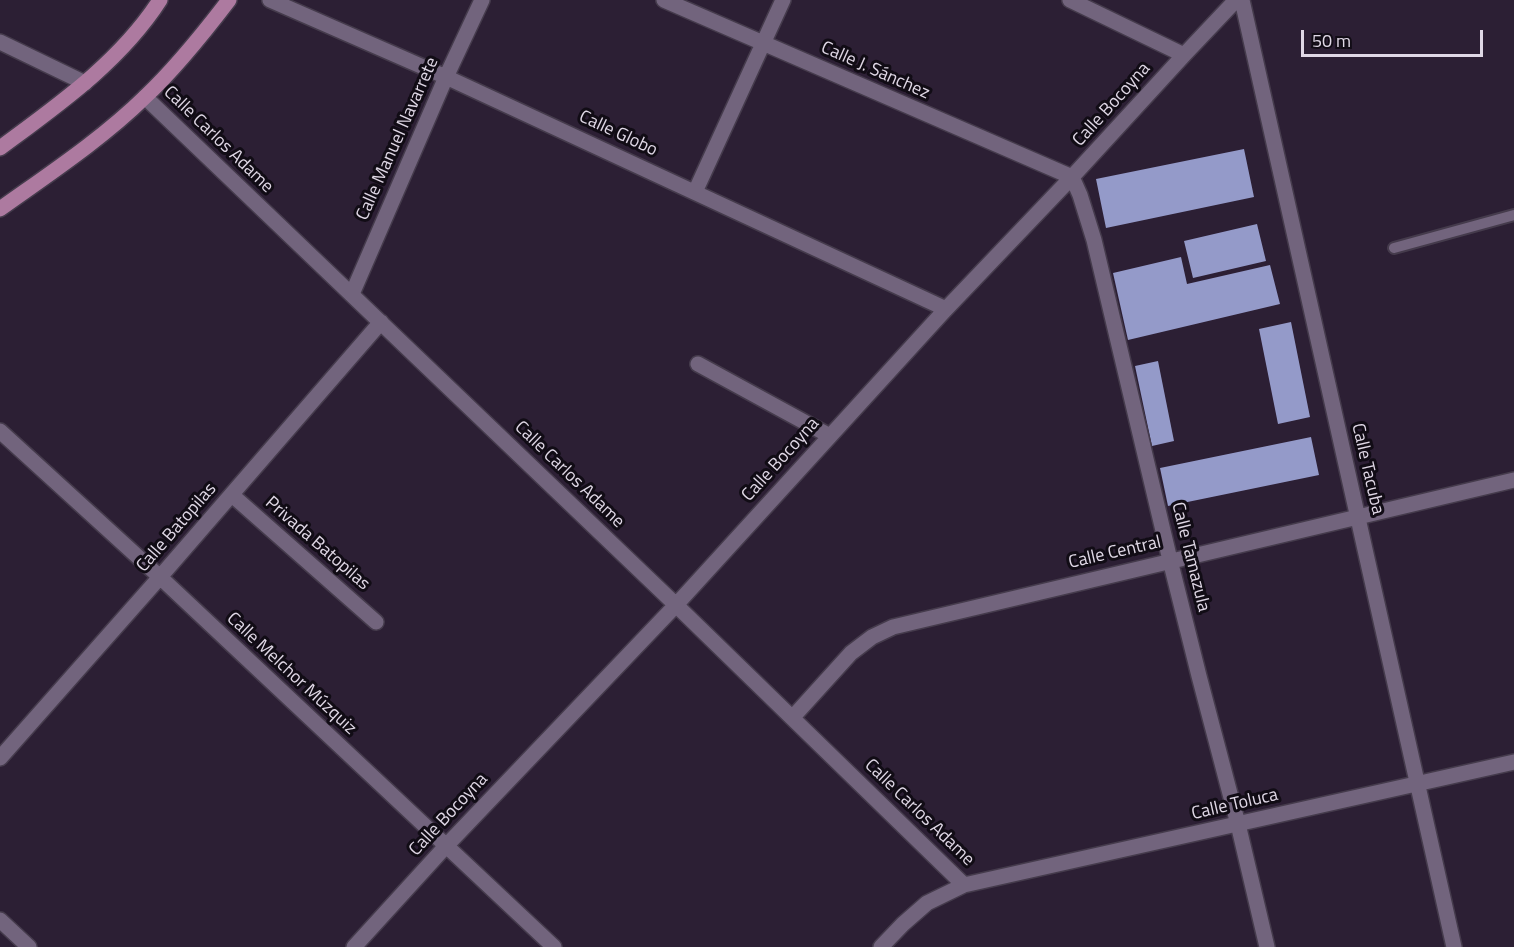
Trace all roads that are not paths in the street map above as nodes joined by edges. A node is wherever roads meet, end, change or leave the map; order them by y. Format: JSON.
{"nodes":[{"id":1,"x":160,"y":0,"type":"edge"},
{"id":2,"x":229,"y":0,"type":"edge"},
{"id":3,"x":270,"y":0,"type":"edge"},
{"id":4,"x":482,"y":0,"type":"edge"},
{"id":5,"x":663,"y":0,"type":"edge"},
{"id":6,"x":783,"y":0,"type":"edge"},
{"id":7,"x":1070,"y":0,"type":"edge"},
{"id":8,"x":1236,"y":0,"type":"edge"},
{"id":9,"x":1242,"y":0,"type":"edge"},
{"id":10,"x":0,"y":42,"type":"edge"},
{"id":11,"x":763,"y":44,"type":"junction"},
{"id":12,"x":1184,"y":55,"type":"junction"},
{"id":13,"x":446,"y":76,"type":"junction"},
{"id":14,"x":85,"y":83,"type":"junction"},
{"id":15,"x":145,"y":98,"type":"junction"},
{"id":16,"x":0,"y":148,"type":"edge"},
{"id":17,"x":1072,"y":177,"type":"junction"},
{"id":18,"x":695,"y":192,"type":"junction"},
{"id":19,"x":0,"y":209,"type":"edge"},
{"id":20,"x":1514,"y":215,"type":"edge"},
{"id":21,"x":1394,"y":248,"type":"dead end"},
{"id":22,"x":352,"y":294,"type":"junction"},
{"id":23,"x":946,"y":309,"type":"junction"},
{"id":24,"x":381,"y":322,"type":"junction"},
{"id":25,"x":698,"y":364,"type":"dead end"},
{"id":26,"x":0,"y":431,"type":"edge"},
{"id":27,"x":830,"y":436,"type":"junction"},
{"id":28,"x":1514,"y":480,"type":"edge"},
{"id":29,"x":232,"y":495,"type":"junction"},
{"id":30,"x":1358,"y":517,"type":"junction"},
{"id":31,"x":1170,"y":560,"type":"junction"},
{"id":32,"x":160,"y":578,"type":"junction"},
{"id":33,"x":676,"y":604,"type":"junction"},
{"id":34,"x":376,"y":622,"type":"dead end"},
{"id":35,"x":792,"y":717,"type":"junction"},
{"id":36,"x":0,"y":758,"type":"edge"},
{"id":37,"x":1514,"y":762,"type":"edge"},
{"id":38,"x":1417,"y":783,"type":"junction"},
{"id":39,"x":1238,"y":824,"type":"junction"},
{"id":40,"x":446,"y":846,"type":"junction"},
{"id":41,"x":963,"y":885,"type":"junction"},
{"id":42,"x":0,"y":920,"type":"edge"},
{"id":43,"x":29,"y":947,"type":"edge"},
{"id":44,"x":354,"y":947,"type":"edge"},
{"id":45,"x":554,"y":947,"type":"edge"},
{"id":46,"x":881,"y":947,"type":"edge"},
{"id":47,"x":1268,"y":947,"type":"edge"},
{"id":48,"x":1454,"y":947,"type":"edge"}],
"edges":[{"from":1,"to":14,"type":"main road"},
{"from":2,"to":15,"type":"main road"},
{"from":3,"to":13,"type":"street","name":"Calle Globo"},
{"from":4,"to":13,"type":"street","name":"Calle Manuel Navarrete"},
{"from":5,"to":11,"type":"street","name":"Calle J. Sánchez"},
{"from":6,"to":11,"type":"street"},
{"from":7,"to":12,"type":"street"},
{"from":8,"to":12,"type":"street","name":"Calle Bocoyna"},
{"from":9,"to":30,"type":"street","name":"Calle Tacuba"},
{"from":10,"to":14,"type":"street"},
{"from":11,"to":17,"type":"street","name":"Calle J. Sánchez"},
{"from":11,"to":18,"type":"street"},
{"from":12,"to":17,"type":"street","name":"Calle Bocoyna"},
{"from":13,"to":18,"type":"street","name":"Calle Globo"},
{"from":13,"to":22,"type":"street","name":"Calle Manuel Navarrete"},
{"from":14,"to":16,"type":"main road"},
{"from":15,"to":19,"type":"main road"},
{"from":15,"to":22,"type":"street","name":"Calle Carlos Adame"},
{"from":17,"to":23,"type":"street","name":"Calle Bocoyna"},
{"from":17,"to":31,"type":"street","name":"Calle Tamazula"},
{"from":18,"to":23,"type":"street","name":"Calle Globo"},
{"from":20,"to":21,"type":"lane"},
{"from":22,"to":24,"type":"street","name":"Calle Carlos Adame"},
{"from":23,"to":27,"type":"street","name":"Calle Bocoyna"},
{"from":24,"to":29,"type":"street","name":"Calle Batopilas"},
{"from":24,"to":33,"type":"street","name":"Calle Carlos Adame"},
{"from":25,"to":27,"type":"street"},
{"from":26,"to":32,"type":"street","name":"Calle Melchor Múzquiz"},
{"from":27,"to":33,"type":"street","name":"Calle Bocoyna"},
{"from":28,"to":30,"type":"street","name":"Calle Central"},
{"from":29,"to":32,"type":"street","name":"Calle Batopilas"},
{"from":29,"to":34,"type":"street","name":"Privada Batopilas"},
{"from":30,"to":31,"type":"street","name":"Calle Central"},
{"from":30,"to":38,"type":"street","name":"Calle Tacuba"},
{"from":31,"to":35,"type":"street","name":"Calle Central"},
{"from":31,"to":39,"type":"street","name":"Calle Tamazula"},
{"from":32,"to":36,"type":"street","name":"Calle Batopilas"},
{"from":32,"to":40,"type":"street","name":"Calle Melchor Múzquiz"},
{"from":33,"to":35,"type":"street","name":"Calle Carlos Adame"},
{"from":33,"to":40,"type":"street","name":"Calle Bocoyna"},
{"from":35,"to":41,"type":"street","name":"Calle Carlos Adame"},
{"from":37,"to":38,"type":"street","name":"Calle Toluca"},
{"from":38,"to":39,"type":"street","name":"Calle Toluca"},
{"from":38,"to":48,"type":"street","name":"Calle Tacuba"},
{"from":39,"to":41,"type":"street","name":"Calle Toluca"},
{"from":39,"to":47,"type":"street","name":"Calle Tamazula"},
{"from":40,"to":44,"type":"street","name":"Calle Bocoyna"},
{"from":40,"to":45,"type":"street","name":"Calle Melchor Múzquiz"},
{"from":41,"to":46,"type":"street","name":"Calle Toluca"},
{"from":42,"to":43,"type":"street"}]}
